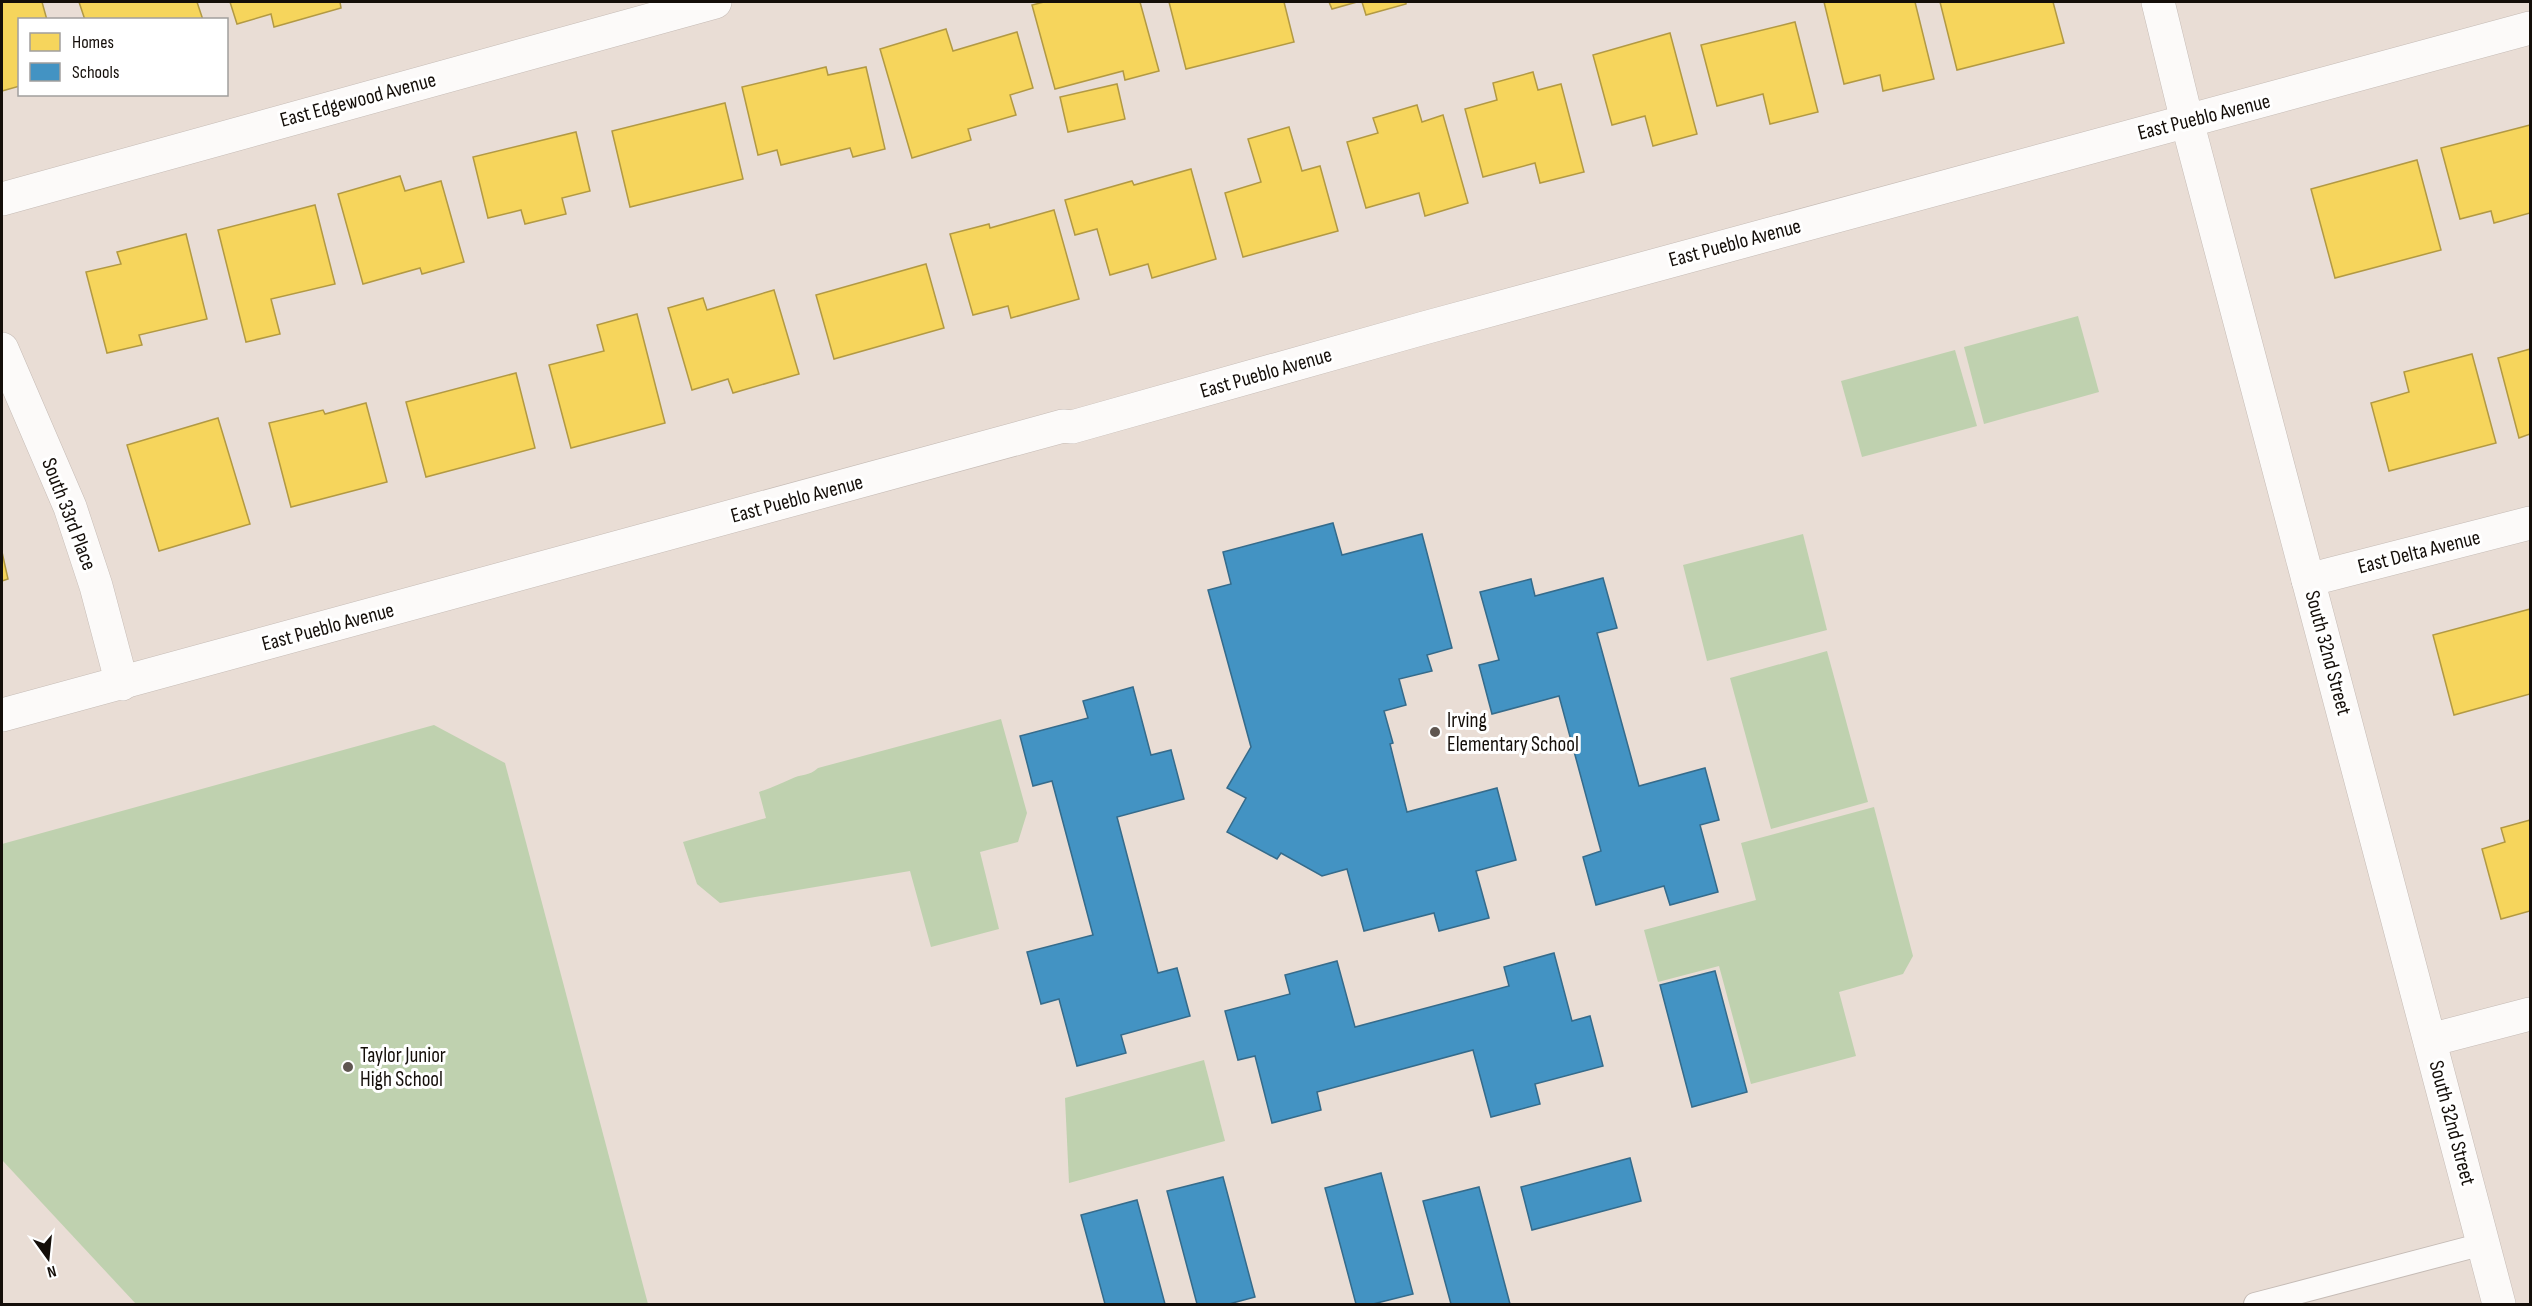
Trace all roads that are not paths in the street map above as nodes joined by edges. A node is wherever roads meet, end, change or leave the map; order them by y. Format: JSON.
{"nodes":[{"id":1,"x":715,"y":2,"type":"edge"},
{"id":2,"x":2158,"y":2,"type":"edge"},
{"id":3,"x":2530,"y":28,"type":"edge"},
{"id":4,"x":2187,"y":121,"type":"junction"},
{"id":5,"x":2,"y":199,"type":"edge"},
{"id":6,"x":2,"y":349,"type":"edge"},
{"id":7,"x":2530,"y":523,"type":"edge"},
{"id":8,"x":2308,"y":580,"type":"junction"},
{"id":9,"x":122,"y":684,"type":"junction"},
{"id":10,"x":2,"y":715,"type":"edge"},
{"id":11,"x":2530,"y":1014,"type":"edge"},
{"id":12,"x":2430,"y":1040,"type":"junction"},
{"id":13,"x":2483,"y":1244,"type":"junction"},
{"id":14,"x":2325,"y":1296,"type":"edge"},
{"id":15,"x":2255,"y":1305,"type":"edge"},
{"id":16,"x":2499,"y":1305,"type":"edge"}],
"edges":[{"from":1,"to":5,"type":"street","name":"East Edgewood Avenue"},
{"from":2,"to":4,"type":"street","name":"South 32nd Street"},
{"from":3,"to":4,"type":"street","name":"East Pueblo Avenue"},
{"from":4,"to":8,"type":"street","name":"South 32nd Street"},
{"from":4,"to":9,"type":"street","name":"East Pueblo Avenue"},
{"from":6,"to":9,"type":"street","name":"South 33rd Place"},
{"from":7,"to":8,"type":"street","name":"East Delta Avenue"},
{"from":8,"to":12,"type":"street","name":"South 32nd Street"},
{"from":9,"to":10,"type":"street","name":"East Pueblo Avenue"},
{"from":11,"to":12,"type":"street"},
{"from":12,"to":13,"type":"street","name":"South 32nd Street"},
{"from":13,"to":14,"type":"lane"},
{"from":13,"to":16,"type":"street","name":"South 32nd Street"},
{"from":14,"to":15,"type":"lane"}]}
